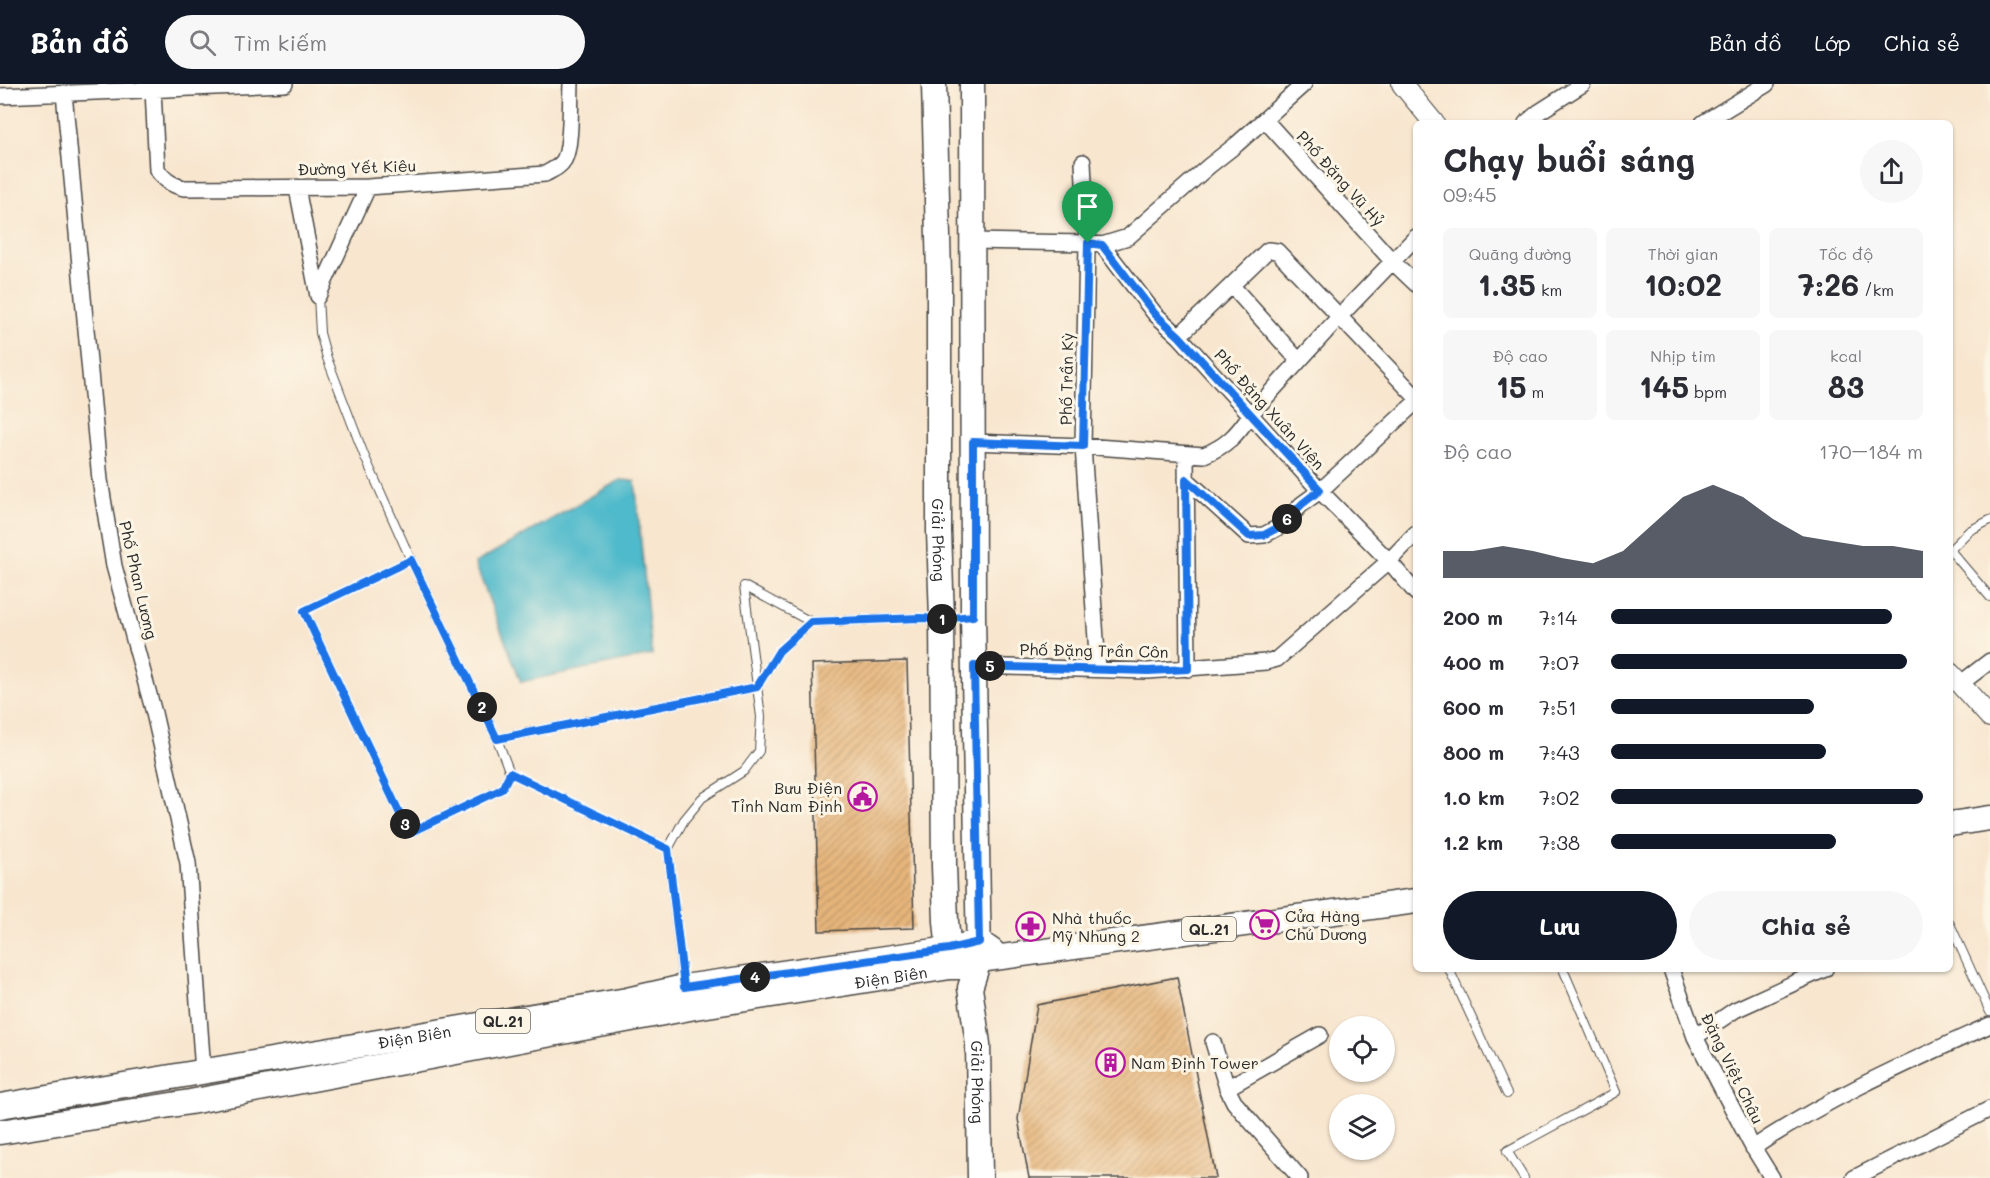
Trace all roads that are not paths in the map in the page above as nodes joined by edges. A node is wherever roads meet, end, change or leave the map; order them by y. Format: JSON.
{"nodes":[{"id":1,"x":285,"y":84,"type":"edge"},
{"id":2,"x":571,"y":84,"type":"edge"},
{"id":3,"x":934,"y":84,"type":"edge"},
{"id":4,"x":972,"y":84,"type":"edge"},
{"id":5,"x":1304,"y":84,"type":"edge"},
{"id":6,"x":1401,"y":84,"type":"edge"},
{"id":7,"x":1583,"y":84,"type":"edge"},
{"id":8,"x":1767,"y":84,"type":"edge"},
{"id":9,"x":153,"y":89,"type":"junction"},
{"id":10,"x":61,"y":90,"type":"edge"},
{"id":11,"x":0,"y":96,"type":"edge"},
{"id":12,"x":1265,"y":120,"type":"junction"},
{"id":13,"x":1431,"y":120,"type":"edge"},
{"id":14,"x":1530,"y":120,"type":"edge"},
{"id":15,"x":1708,"y":120,"type":"edge"},
{"id":16,"x":1083,"y":162,"type":"dead end"},
{"id":17,"x":368,"y":187,"type":"junction"},
{"id":18,"x":297,"y":188,"type":"junction"},
{"id":19,"x":1413,"y":240,"type":"edge"},
{"id":20,"x":972,"y":241,"type":"junction"},
{"id":21,"x":1095,"y":244,"type":"junction"},
{"id":22,"x":1393,"y":262,"type":"junction"},
{"id":23,"x":1413,"y":281,"type":"edge"},
{"id":24,"x":1232,"y":286,"type":"junction"},
{"id":25,"x":318,"y":296,"type":"junction"},
{"id":26,"x":1340,"y":316,"type":"junction"},
{"id":27,"x":1179,"y":336,"type":"junction"},
{"id":28,"x":1299,"y":361,"type":"junction"},
{"id":29,"x":1413,"y":394,"type":"edge"},
{"id":30,"x":1413,"y":405,"type":"edge"},
{"id":31,"x":1250,"y":415,"type":"junction"},
{"id":32,"x":973,"y":442,"type":"junction"},
{"id":33,"x":1083,"y":446,"type":"junction"},
{"id":34,"x":1186,"y":454,"type":"junction"},
{"id":35,"x":1186,"y":479,"type":"junction"},
{"id":36,"x":1320,"y":490,"type":"junction"},
{"id":37,"x":1990,"y":520,"type":"edge"},
{"id":38,"x":1413,"y":536,"type":"edge"},
{"id":39,"x":1953,"y":547,"type":"edge"},
{"id":40,"x":1953,"y":554,"type":"edge"},
{"id":41,"x":411,"y":560,"type":"junction"},
{"id":42,"x":1389,"y":561,"type":"junction"},
{"id":43,"x":1413,"y":589,"type":"edge"},
{"id":44,"x":1990,"y":597,"type":"edge"},
{"id":45,"x":973,"y":616,"type":"junction"},
{"id":46,"x":942,"y":619,"type":"junction"},
{"id":47,"x":811,"y":622,"type":"junction"},
{"id":48,"x":1990,"y":661,"type":"edge"},
{"id":49,"x":974,"y":666,"type":"junction"},
{"id":50,"x":1098,"y":669,"type":"junction"},
{"id":51,"x":1188,"y":669,"type":"junction"},
{"id":52,"x":1955,"y":678,"type":"edge"},
{"id":53,"x":757,"y":687,"type":"junction"},
{"id":54,"x":1990,"y":717,"type":"edge"},
{"id":55,"x":497,"y":739,"type":"junction"},
{"id":56,"x":510,"y":773,"type":"junction"},
{"id":57,"x":1990,"y":818,"type":"edge"},
{"id":58,"x":1953,"y":824,"type":"edge"},
{"id":59,"x":668,"y":849,"type":"junction"},
{"id":60,"x":1413,"y":901,"type":"edge"},
{"id":61,"x":1953,"y":931,"type":"edge"},
{"id":62,"x":986,"y":953,"type":"junction"},
{"id":63,"x":950,"y":958,"type":"junction"},
{"id":64,"x":1450,"y":972,"type":"edge"},
{"id":65,"x":1564,"y":972,"type":"edge"},
{"id":66,"x":1672,"y":972,"type":"edge"},
{"id":67,"x":1818,"y":972,"type":"edge"},
{"id":68,"x":684,"y":987,"type":"junction"},
{"id":69,"x":970,"y":988,"type":"junction"},
{"id":70,"x":1990,"y":1012,"type":"edge"},
{"id":71,"x":1990,"y":1025,"type":"edge"},
{"id":72,"x":1320,"y":1035,"type":"dead end"},
{"id":73,"x":1695,"y":1038,"type":"junction"},
{"id":74,"x":1213,"y":1042,"type":"dead end"},
{"id":75,"x":203,"y":1072,"type":"junction"},
{"id":76,"x":1227,"y":1088,"type":"junction"},
{"id":77,"x":1507,"y":1094,"type":"dead end"},
{"id":78,"x":0,"y":1106,"type":"edge"},
{"id":79,"x":1990,"y":1109,"type":"edge"},
{"id":80,"x":0,"y":1132,"type":"edge"},
{"id":81,"x":1753,"y":1148,"type":"junction"},
{"id":82,"x":980,"y":1178,"type":"edge"},
{"id":83,"x":1300,"y":1178,"type":"edge"},
{"id":84,"x":1524,"y":1178,"type":"edge"},
{"id":85,"x":1772,"y":1178,"type":"edge"},
{"id":86,"x":1854,"y":1178,"type":"edge"}],
"edges":[{"from":1,"to":9,"type":"street"},
{"from":2,"to":17,"type":"street","name":"Đường Yết Kiêu"},
{"from":3,"to":46,"type":"main road","name":"Giải Phóng"},
{"from":4,"to":20,"type":"main road","name":"Giải Phóng"},
{"from":5,"to":12,"type":"street"},
{"from":6,"to":13,"type":"street"},
{"from":7,"to":14,"type":"street"},
{"from":8,"to":15,"type":"street"},
{"from":9,"to":10,"type":"street"},
{"from":9,"to":18,"type":"street","name":"Đường Yết Kiêu"},
{"from":10,"to":11,"type":"street"},
{"from":10,"to":75,"type":"street","name":"Phố Phan Lương"},
{"from":12,"to":21,"type":"street"},
{"from":12,"to":22,"type":"street","name":"Phố Đặng Vũ Hỷ"},
{"from":16,"to":21,"type":"street","name":"Phố Trần Kỳ"},
{"from":17,"to":18,"type":"street","name":"Đường Yết Kiêu"},
{"from":17,"to":25,"type":"street"},
{"from":18,"to":25,"type":"street"},
{"from":19,"to":22,"type":"street"},
{"from":20,"to":21,"type":"street"},
{"from":20,"to":32,"type":"main road","name":"Giải Phóng"},
{"from":21,"to":27,"type":"street","name":"Phố Đặng Xuân Viện"},
{"from":21,"to":33,"type":"street","name":"Phố Trần Kỳ"},
{"from":22,"to":23,"type":"street","name":"Phố Đặng Vũ Hỷ"},
{"from":22,"to":26,"type":"street"},
{"from":24,"to":26,"type":"street"},
{"from":24,"to":27,"type":"street"},
{"from":24,"to":28,"type":"street"},
{"from":25,"to":41,"type":"lane"},
{"from":26,"to":28,"type":"street"},
{"from":26,"to":29,"type":"street"},
{"from":27,"to":31,"type":"street","name":"Phố Đặng Xuân Viện"},
{"from":28,"to":31,"type":"street"},
{"from":30,"to":36,"type":"street"},
{"from":31,"to":34,"type":"street"},
{"from":31,"to":36,"type":"street","name":"Phố Đặng Xuân Viện"},
{"from":32,"to":33,"type":"street"},
{"from":32,"to":45,"type":"main road","name":"Giải Phóng"},
{"from":33,"to":34,"type":"street"},
{"from":33,"to":50,"type":"street","name":"Phố Trần Kỳ"},
{"from":34,"to":35,"type":"street"},
{"from":35,"to":36,"type":"street"},
{"from":35,"to":51,"type":"street"},
{"from":36,"to":42,"type":"street","name":"Phố Đặng Xuân Viện"},
{"from":37,"to":39,"type":"lane"},
{"from":38,"to":42,"type":"street","name":"Phố Đặng Trần Côn"},
{"from":40,"to":44,"type":"lane"},
{"from":41,"to":55,"type":"lane"},
{"from":41,"to":56,"type":"lane"},
{"from":42,"to":43,"type":"street","name":"Phố Đặng Xuân Viện"},
{"from":42,"to":51,"type":"street","name":"Phố Đặng Trần Côn"},
{"from":45,"to":46,"type":"lane"},
{"from":45,"to":49,"type":"main road","name":"Giải Phóng"},
{"from":46,"to":47,"type":"lane"},
{"from":46,"to":63,"type":"main road","name":"Giải Phóng"},
{"from":47,"to":53,"type":"lane"},
{"from":47,"to":53,"type":"lane"},
{"from":48,"to":52,"type":"street"},
{"from":49,"to":50,"type":"street","name":"Phố Đặng Trần Côn"},
{"from":49,"to":62,"type":"main road","name":"Giải Phóng"},
{"from":50,"to":51,"type":"street","name":"Phố Đặng Trần Côn"},
{"from":52,"to":54,"type":"street"},
{"from":53,"to":55,"type":"lane"},
{"from":53,"to":59,"type":"lane"},
{"from":55,"to":56,"type":"lane"},
{"from":56,"to":59,"type":"lane"},
{"from":57,"to":58,"type":"main road"},
{"from":59,"to":68,"type":"lane"},
{"from":60,"to":62,"type":"main road","name":"Điện Biên","number":"QL.21"},
{"from":61,"to":70,"type":"lane"},
{"from":62,"to":63,"type":"main road","name":"Điện Biên","number":"QL.21"},
{"from":62,"to":69,"type":"main road","name":"Giải Phóng"},
{"from":63,"to":68,"type":"main road","name":"Điện Biên","number":"QL.21"},
{"from":63,"to":69,"type":"main road"},
{"from":63,"to":80,"type":"main road","name":"Điện Biên","number":"QL.21"},
{"from":64,"to":77,"type":"lane"},
{"from":65,"to":84,"type":"lane"},
{"from":66,"to":73,"type":"street","name":"Đặng Việt Châu"},
{"from":67,"to":73,"type":"street"},
{"from":68,"to":75,"type":"main road","name":"Điện Biên","number":"QL.21"},
{"from":69,"to":82,"type":"main road","name":"Giải Phóng"},
{"from":71,"to":81,"type":"street"},
{"from":72,"to":76,"type":"street"},
{"from":73,"to":81,"type":"street","name":"Đặng Việt Châu"},
{"from":74,"to":76,"type":"street"},
{"from":75,"to":78,"type":"main road","name":"Điện Biên","number":"QL.21"},
{"from":76,"to":83,"type":"street"},
{"from":79,"to":86,"type":"street"},
{"from":81,"to":85,"type":"street","name":"Đặng Việt Châu"}]}
